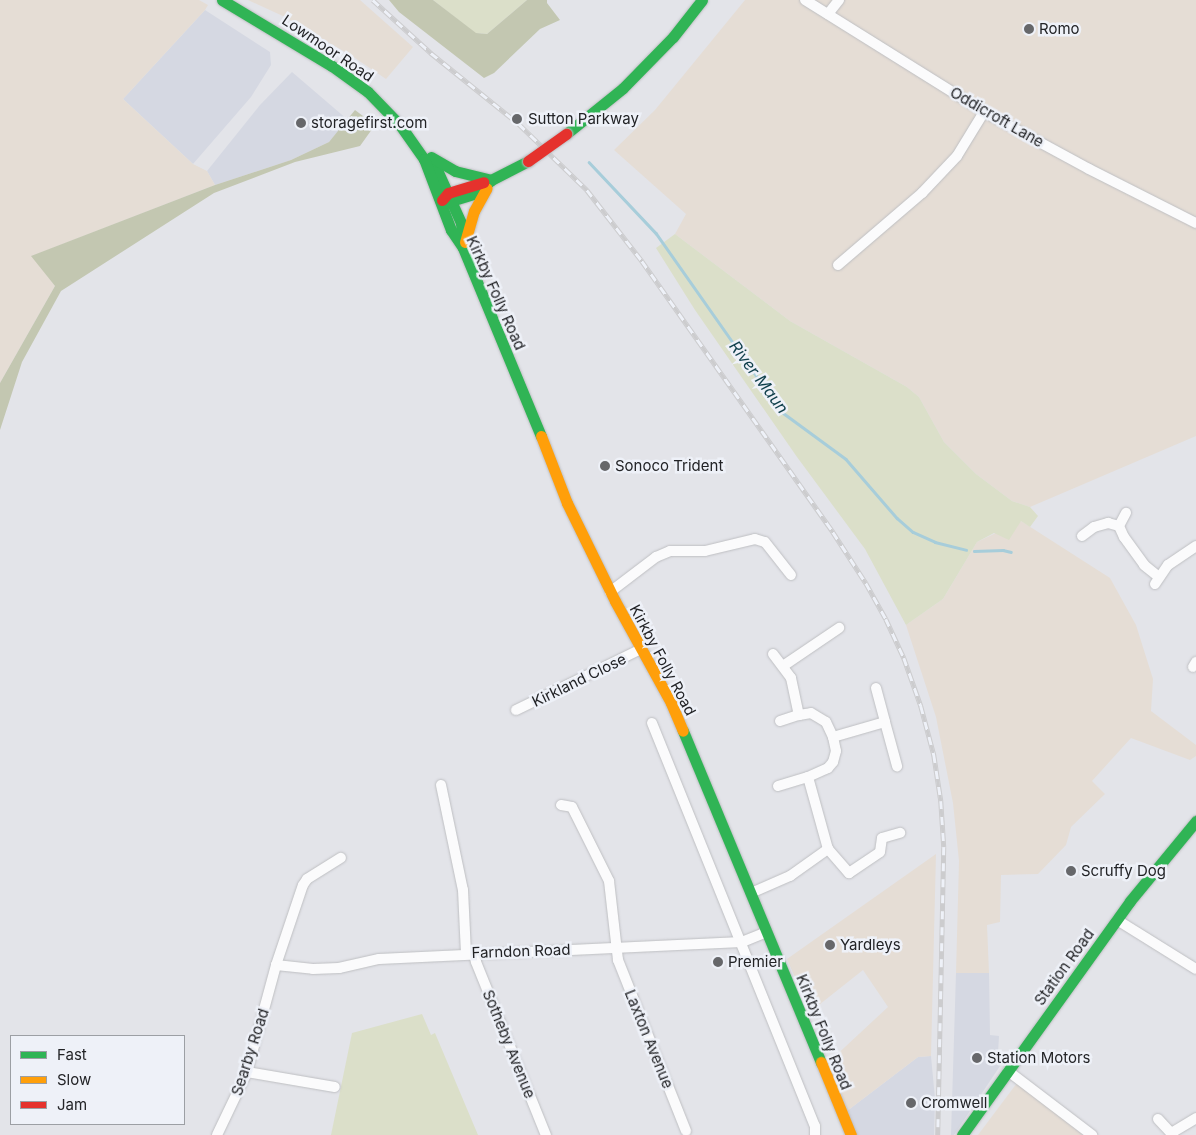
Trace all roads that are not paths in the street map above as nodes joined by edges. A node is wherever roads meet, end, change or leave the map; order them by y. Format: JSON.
{"nodes":[{"id":1,"x":222,"y":0,"type":"edge"},
{"id":2,"x":702,"y":0,"type":"edge"},
{"id":3,"x":805,"y":0,"type":"edge"},
{"id":4,"x":839,"y":0,"type":"edge"},
{"id":5,"x":828,"y":14,"type":"junction"},
{"id":6,"x":984,"y":112,"type":"junction"},
{"id":7,"x":416,"y":147,"type":"junction"},
{"id":8,"x":424,"y":159,"type":"junction"},
{"id":9,"x":491,"y":180,"type":"junction"},
{"id":10,"x":451,"y":198,"type":"junction"},
{"id":11,"x":440,"y":203,"type":"junction"},
{"id":12,"x":1196,"y":223,"type":"edge"},
{"id":13,"x":463,"y":248,"type":"junction"},
{"id":14,"x":838,"y":265,"type":"dead end"},
{"id":15,"x":1126,"y":513,"type":"dead end"},
{"id":16,"x":1119,"y":526,"type":"junction"},
{"id":17,"x":1082,"y":536,"type":"dead end"},
{"id":18,"x":1196,"y":546,"type":"edge"},
{"id":19,"x":791,"y":575,"type":"dead end"},
{"id":20,"x":610,"y":592,"type":"junction"},
{"id":21,"x":839,"y":628,"type":"dead end"},
{"id":22,"x":641,"y":649,"type":"junction"},
{"id":23,"x":773,"y":654,"type":"dead end"},
{"id":24,"x":783,"y":666,"type":"junction"},
{"id":25,"x":876,"y":688,"type":"dead end"},
{"id":26,"x":516,"y":710,"type":"dead end"},
{"id":27,"x":799,"y":715,"type":"junction"},
{"id":28,"x":780,"y":720,"type":"dead end"},
{"id":29,"x":885,"y":722,"type":"junction"},
{"id":30,"x":652,"y":723,"type":"dead end"},
{"id":31,"x":833,"y":737,"type":"junction"},
{"id":32,"x":897,"y":766,"type":"dead end"},
{"id":33,"x":808,"y":777,"type":"junction"},
{"id":34,"x":441,"y":785,"type":"dead end"},
{"id":35,"x":778,"y":786,"type":"dead end"},
{"id":36,"x":562,"y":805,"type":"dead end"},
{"id":37,"x":1196,"y":821,"type":"edge"},
{"id":38,"x":900,"y":833,"type":"dead end"},
{"id":39,"x":828,"y":849,"type":"junction"},
{"id":40,"x":341,"y":858,"type":"dead end"},
{"id":41,"x":751,"y":893,"type":"junction"},
{"id":42,"x":1117,"y":920,"type":"junction"},
{"id":43,"x":767,"y":932,"type":"junction"},
{"id":44,"x":742,"y":942,"type":"junction"},
{"id":45,"x":616,"y":948,"type":"junction"},
{"id":46,"x":470,"y":953,"type":"junction"},
{"id":47,"x":276,"y":965,"type":"junction"},
{"id":48,"x":1196,"y":969,"type":"edge"},
{"id":49,"x":1008,"y":1071,"type":"junction"},
{"id":50,"x":247,"y":1072,"type":"junction"},
{"id":51,"x":335,"y":1088,"type":"dead end"},
{"id":52,"x":1196,"y":1118,"type":"edge"},
{"id":53,"x":1158,"y":1119,"type":"dead end"},
{"id":54,"x":686,"y":1131,"type":"dead end"},
{"id":55,"x":1173,"y":1134,"type":"edge"},
{"id":56,"x":217,"y":1135,"type":"edge"},
{"id":57,"x":546,"y":1135,"type":"edge"},
{"id":58,"x":814,"y":1135,"type":"edge"},
{"id":59,"x":851,"y":1135,"type":"edge"},
{"id":60,"x":962,"y":1135,"type":"edge"},
{"id":61,"x":1092,"y":1135,"type":"edge"}],
"edges":[{"from":1,"to":7,"type":"main road","name":"Lowmoor Road"},
{"from":2,"to":9,"type":"main road","bridge":true},
{"from":3,"to":5,"type":"street","name":"Oddicroft Lane"},
{"from":4,"to":5,"type":"street"},
{"from":5,"to":6,"type":"street","name":"Oddicroft Lane"},
{"from":6,"to":12,"type":"street","name":"Oddicroft Lane"},
{"from":6,"to":14,"type":"street"},
{"from":7,"to":8,"type":"main road","name":"Lowmoor Road"},
{"from":7,"to":9,"type":"main road"},
{"from":8,"to":10,"type":"main road","name":"Lowmoor Road"},
{"from":8,"to":11,"type":"main road","name":"Lowmoor Road"},
{"from":9,"to":10,"type":"main road"},
{"from":9,"to":13,"type":"main road"},
{"from":10,"to":11,"type":"main road"},
{"from":10,"to":13,"type":"main road","name":"Lowmoor Road"},
{"from":11,"to":13,"type":"main road","name":"Kirkby Folly Road"},
{"from":13,"to":20,"type":"main road","name":"Kirkby Folly Road"},
{"from":15,"to":16,"type":"street"},
{"from":16,"to":17,"type":"street"},
{"from":16,"to":18,"type":"street"},
{"from":19,"to":20,"type":"street"},
{"from":20,"to":22,"type":"main road","name":"Kirkby Folly Road"},
{"from":21,"to":24,"type":"street"},
{"from":22,"to":26,"type":"street","name":"Kirkland Close"},
{"from":22,"to":41,"type":"main road","name":"Kirkby Folly Road"},
{"from":23,"to":24,"type":"street"},
{"from":24,"to":27,"type":"street"},
{"from":25,"to":29,"type":"street"},
{"from":27,"to":28,"type":"street"},
{"from":27,"to":31,"type":"street"},
{"from":29,"to":31,"type":"street"},
{"from":29,"to":32,"type":"street"},
{"from":30,"to":44,"type":"street"},
{"from":31,"to":33,"type":"street"},
{"from":33,"to":35,"type":"street"},
{"from":33,"to":39,"type":"street"},
{"from":34,"to":46,"type":"street","name":"Sotheby Avenue"},
{"from":36,"to":45,"type":"street","name":"Laxton Avenue"},
{"from":37,"to":42,"type":"main road","name":"Station Road"},
{"from":38,"to":39,"type":"street"},
{"from":39,"to":41,"type":"street"},
{"from":40,"to":47,"type":"street","name":"Searby Road"},
{"from":41,"to":43,"type":"main road","name":"Kirkby Folly Road"},
{"from":42,"to":48,"type":"street"},
{"from":42,"to":49,"type":"main road","name":"Station Road"},
{"from":43,"to":44,"type":"street","name":"Farndon Road"},
{"from":43,"to":59,"type":"main road","name":"Kirkby Folly Road"},
{"from":44,"to":45,"type":"street","name":"Farndon Road"},
{"from":44,"to":58,"type":"street"},
{"from":45,"to":46,"type":"street","name":"Farndon Road"},
{"from":45,"to":54,"type":"street","name":"Laxton Avenue"},
{"from":46,"to":47,"type":"street","name":"Farndon Road"},
{"from":46,"to":57,"type":"street","name":"Sotheby Avenue"},
{"from":47,"to":50,"type":"street","name":"Searby Road"},
{"from":49,"to":60,"type":"main road","name":"Station Road"},
{"from":49,"to":61,"type":"street"},
{"from":50,"to":51,"type":"street"},
{"from":50,"to":56,"type":"street","name":"Searby Road"},
{"from":52,"to":55,"type":"street"},
{"from":53,"to":55,"type":"street"}]}
